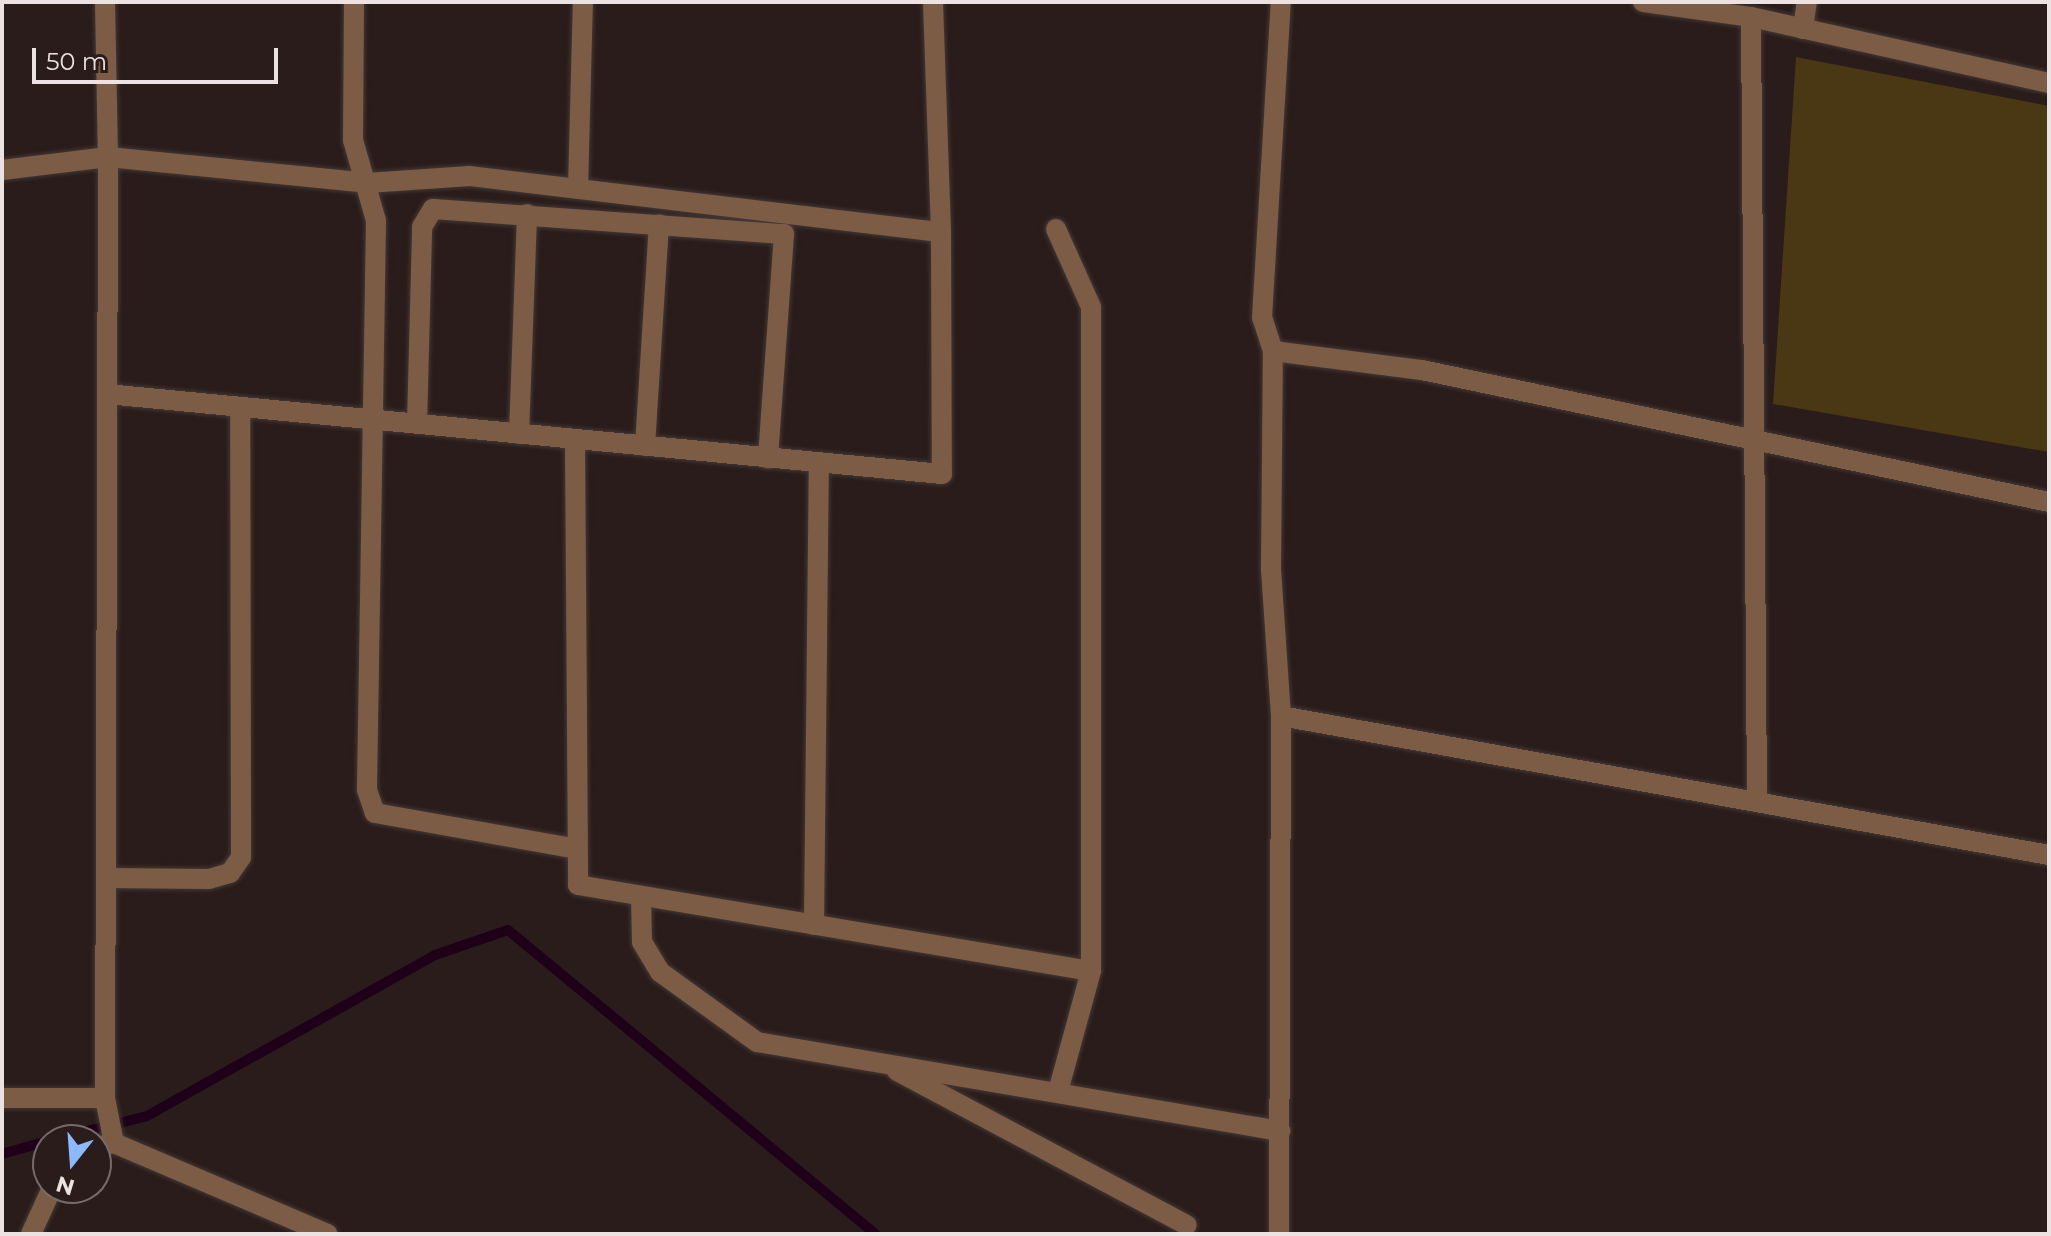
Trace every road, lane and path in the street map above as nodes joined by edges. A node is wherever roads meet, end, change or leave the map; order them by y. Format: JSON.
{"nodes":[{"id":1,"x":105,"y":2,"type":"edge"},
{"id":2,"x":354,"y":2,"type":"edge"},
{"id":3,"x":583,"y":2,"type":"edge"},
{"id":4,"x":933,"y":2,"type":"edge"},
{"id":5,"x":1281,"y":2,"type":"edge"},
{"id":6,"x":1643,"y":2,"type":"edge"},
{"id":7,"x":1650,"y":2,"type":"edge"},
{"id":8,"x":1807,"y":2,"type":"edge"},
{"id":9,"x":1751,"y":17,"type":"junction"},
{"id":10,"x":1803,"y":29,"type":"junction"},
{"id":11,"x":2049,"y":83,"type":"edge"},
{"id":12,"x":108,"y":157,"type":"junction"},
{"id":13,"x":2,"y":170,"type":"edge"},
{"id":14,"x":367,"y":183,"type":"junction"},
{"id":15,"x":578,"y":189,"type":"junction"},
{"id":16,"x":527,"y":214,"type":"junction"},
{"id":17,"x":659,"y":224,"type":"junction"},
{"id":18,"x":1056,"y":229,"type":"dead end"},
{"id":19,"x":941,"y":232,"type":"junction"},
{"id":20,"x":1273,"y":351,"type":"junction"},
{"id":21,"x":107,"y":394,"type":"junction"},
{"id":22,"x":240,"y":407,"type":"junction"},
{"id":23,"x":374,"y":420,"type":"junction"},
{"id":24,"x":417,"y":424,"type":"junction"},
{"id":25,"x":519,"y":434,"type":"junction"},
{"id":26,"x":575,"y":439,"type":"junction"},
{"id":27,"x":1754,"y":442,"type":"junction"},
{"id":28,"x":645,"y":446,"type":"junction"},
{"id":29,"x":768,"y":458,"type":"junction"},
{"id":30,"x":819,"y":463,"type":"junction"},
{"id":31,"x":2049,"y":502,"type":"edge"},
{"id":32,"x":1281,"y":716,"type":"junction"},
{"id":33,"x":1757,"y":798,"type":"junction"},
{"id":34,"x":577,"y":849,"type":"junction"},
{"id":35,"x":2049,"y":855,"type":"edge"},
{"id":36,"x":106,"y":878,"type":"junction"},
{"id":37,"x":641,"y":896,"type":"junction"},
{"id":38,"x":814,"y":925,"type":"junction"},
{"id":39,"x":1091,"y":971,"type":"junction"},
{"id":40,"x":881,"y":1062,"type":"junction"},
{"id":41,"x":1058,"y":1092,"type":"junction"},
{"id":42,"x":2,"y":1098,"type":"edge"},
{"id":43,"x":105,"y":1098,"type":"junction"},
{"id":44,"x":105,"y":1124,"type":"edge"},
{"id":45,"x":1280,"y":1131,"type":"junction"},
{"id":46,"x":112,"y":1148,"type":"edge"},
{"id":47,"x":45,"y":1204,"type":"edge"},
{"id":48,"x":1187,"y":1225,"type":"dead end"},
{"id":49,"x":31,"y":1234,"type":"edge"},
{"id":50,"x":327,"y":1234,"type":"edge"},
{"id":51,"x":1279,"y":1234,"type":"edge"}],
"edges":[{"from":1,"to":12,"type":"street"},
{"from":2,"to":14,"type":"street"},
{"from":3,"to":15,"type":"street"},
{"from":4,"to":19,"type":"street"},
{"from":5,"to":20,"type":"street"},
{"from":6,"to":7,"type":"street"},
{"from":7,"to":9,"type":"street"},
{"from":8,"to":10,"type":"street"},
{"from":9,"to":10,"type":"street"},
{"from":9,"to":27,"type":"street"},
{"from":10,"to":11,"type":"street"},
{"from":12,"to":13,"type":"street"},
{"from":12,"to":14,"type":"street"},
{"from":12,"to":21,"type":"street"},
{"from":14,"to":15,"type":"street"},
{"from":14,"to":23,"type":"street"},
{"from":15,"to":19,"type":"street"},
{"from":16,"to":17,"type":"street"},
{"from":16,"to":24,"type":"street"},
{"from":16,"to":25,"type":"street"},
{"from":17,"to":28,"type":"street"},
{"from":17,"to":29,"type":"street"},
{"from":18,"to":39,"type":"street"},
{"from":19,"to":30,"type":"street"},
{"from":20,"to":27,"type":"street"},
{"from":20,"to":32,"type":"street"},
{"from":21,"to":22,"type":"street"},
{"from":21,"to":36,"type":"street"},
{"from":22,"to":23,"type":"street"},
{"from":22,"to":36,"type":"street"},
{"from":23,"to":24,"type":"street"},
{"from":23,"to":34,"type":"street"},
{"from":24,"to":25,"type":"street"},
{"from":25,"to":26,"type":"street"},
{"from":26,"to":28,"type":"street"},
{"from":26,"to":34,"type":"street"},
{"from":27,"to":31,"type":"street"},
{"from":27,"to":33,"type":"street"},
{"from":28,"to":29,"type":"street"},
{"from":29,"to":30,"type":"street"},
{"from":30,"to":38,"type":"street"},
{"from":32,"to":33,"type":"street"},
{"from":32,"to":45,"type":"street"},
{"from":33,"to":35,"type":"street"},
{"from":34,"to":37,"type":"street"},
{"from":36,"to":43,"type":"street"},
{"from":37,"to":38,"type":"street"},
{"from":37,"to":40,"type":"street"},
{"from":38,"to":39,"type":"street"},
{"from":39,"to":41,"type":"street"},
{"from":40,"to":41,"type":"street"},
{"from":40,"to":48,"type":"street"},
{"from":41,"to":45,"type":"street"},
{"from":42,"to":43,"type":"street"},
{"from":43,"to":44,"type":"street"},
{"from":45,"to":51,"type":"street"},
{"from":46,"to":50,"type":"street"},
{"from":47,"to":49,"type":"street"}]}
